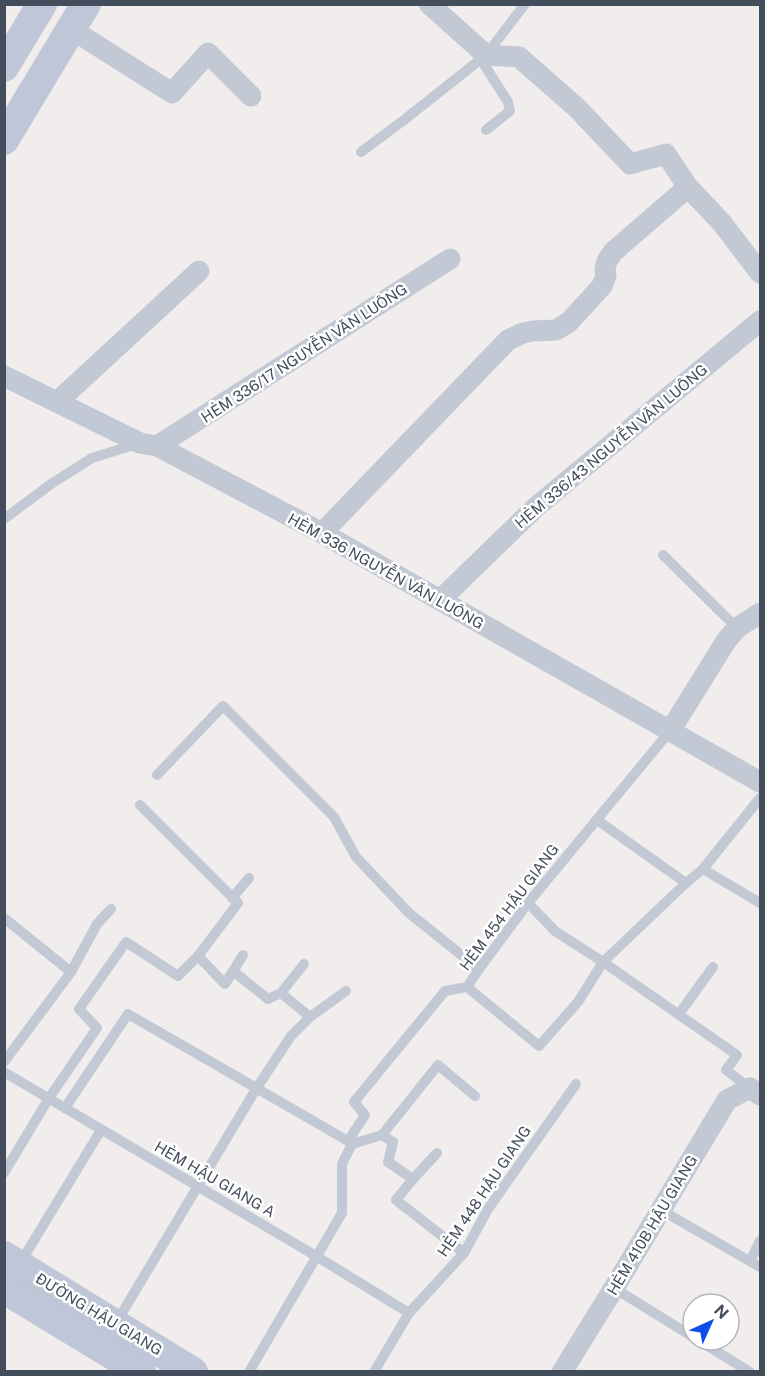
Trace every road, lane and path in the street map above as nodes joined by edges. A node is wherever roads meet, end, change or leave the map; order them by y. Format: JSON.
{"nodes":[{"id":1,"x":42,"y":4,"type":"edge"},
{"id":2,"x":429,"y":4,"type":"edge"},
{"id":3,"x":525,"y":4,"type":"edge"},
{"id":4,"x":78,"y":17,"type":"edge"},
{"id":5,"x":486,"y":55,"type":"junction"},
{"id":6,"x":4,"y":67,"type":"edge"},
{"id":7,"x":250,"y":96,"type":"dead end"},
{"id":8,"x":486,"y":130,"type":"dead end"},
{"id":9,"x":4,"y":140,"type":"edge"},
{"id":10,"x":361,"y":152,"type":"dead end"},
{"id":11,"x":688,"y":187,"type":"junction"},
{"id":12,"x":450,"y":259,"type":"dead end"},
{"id":13,"x":199,"y":271,"type":"dead end"},
{"id":14,"x":760,"y":273,"type":"edge"},
{"id":15,"x":760,"y":321,"type":"edge"},
{"id":16,"x":4,"y":376,"type":"edge"},
{"id":17,"x":57,"y":402,"type":"junction"},
{"id":18,"x":148,"y":445,"type":"junction"},
{"id":19,"x":4,"y":519,"type":"edge"},
{"id":20,"x":322,"y":533,"type":"junction"},
{"id":21,"x":663,"y":555,"type":"dead end"},
{"id":22,"x":440,"y":600,"type":"junction"},
{"id":23,"x":760,"y":614,"type":"edge"},
{"id":24,"x":737,"y":628,"type":"junction"},
{"id":25,"x":670,"y":731,"type":"junction"},
{"id":26,"x":157,"y":775,"type":"dead end"},
{"id":27,"x":760,"y":782,"type":"edge"},
{"id":28,"x":760,"y":798,"type":"edge"},
{"id":29,"x":140,"y":805,"type":"dead end"},
{"id":30,"x":597,"y":820,"type":"junction"},
{"id":31,"x":703,"y":869,"type":"junction"},
{"id":32,"x":249,"y":878,"type":"dead end"},
{"id":33,"x":686,"y":883,"type":"junction"},
{"id":34,"x":232,"y":898,"type":"junction"},
{"id":35,"x":528,"y":903,"type":"junction"},
{"id":36,"x":760,"y":903,"type":"edge"},
{"id":37,"x":111,"y":909,"type":"dead end"},
{"id":38,"x":4,"y":918,"type":"edge"},
{"id":39,"x":243,"y":955,"type":"dead end"},
{"id":40,"x":198,"y":956,"type":"junction"},
{"id":41,"x":603,"y":962,"type":"junction"},
{"id":42,"x":304,"y":964,"type":"dead end"},
{"id":43,"x":713,"y":967,"type":"dead end"},
{"id":44,"x":479,"y":969,"type":"junction"},
{"id":45,"x":233,"y":971,"type":"junction"},
{"id":46,"x":71,"y":972,"type":"junction"},
{"id":47,"x":467,"y":987,"type":"junction"},
{"id":48,"x":346,"y":991,"type":"dead end"},
{"id":49,"x":281,"y":993,"type":"junction"},
{"id":50,"x":679,"y":1014,"type":"junction"},
{"id":51,"x":310,"y":1017,"type":"junction"},
{"id":52,"x":4,"y":1062,"type":"edge"},
{"id":53,"x":4,"y":1072,"type":"edge"},
{"id":54,"x":576,"y":1084,"type":"dead end"},
{"id":55,"x":256,"y":1089,"type":"junction"},
{"id":56,"x":755,"y":1091,"type":"edge"},
{"id":57,"x":475,"y":1096,"type":"dead end"},
{"id":58,"x":49,"y":1098,"type":"junction"},
{"id":59,"x":65,"y":1108,"type":"junction"},
{"id":60,"x":101,"y":1130,"type":"junction"},
{"id":61,"x":382,"y":1135,"type":"junction"},
{"id":62,"x":350,"y":1142,"type":"junction"},
{"id":63,"x":437,"y":1153,"type":"dead end"},
{"id":64,"x":4,"y":1173,"type":"edge"},
{"id":65,"x":414,"y":1179,"type":"junction"},
{"id":66,"x":197,"y":1186,"type":"junction"},
{"id":67,"x":661,"y":1210,"type":"junction"},
{"id":68,"x":760,"y":1241,"type":"edge"},
{"id":69,"x":464,"y":1253,"type":"junction"},
{"id":70,"x":316,"y":1256,"type":"junction"},
{"id":71,"x":750,"y":1261,"type":"junction"},
{"id":72,"x":760,"y":1267,"type":"edge"},
{"id":73,"x":9,"y":1270,"type":"edge"},
{"id":74,"x":614,"y":1288,"type":"junction"},
{"id":75,"x":409,"y":1313,"type":"junction"},
{"id":76,"x":115,"y":1324,"type":"junction"},
{"id":77,"x":681,"y":1330,"type":"edge"},
{"id":78,"x":718,"y":1352,"type":"edge"},
{"id":79,"x":141,"y":1371,"type":"edge"},
{"id":80,"x":193,"y":1371,"type":"edge"},
{"id":81,"x":249,"y":1371,"type":"edge"},
{"id":82,"x":374,"y":1371,"type":"edge"},
{"id":83,"x":562,"y":1371,"type":"edge"},
{"id":84,"x":750,"y":1371,"type":"edge"}],
"edges":[{"from":1,"to":6,"type":"main road"},
{"from":2,"to":5,"type":"street"},
{"from":3,"to":5,"type":"lane"},
{"from":4,"to":7,"type":"street"},
{"from":4,"to":9,"type":"main road"},
{"from":5,"to":8,"type":"lane"},
{"from":5,"to":10,"type":"lane"},
{"from":5,"to":11,"type":"street"},
{"from":11,"to":14,"type":"street"},
{"from":11,"to":20,"type":"street"},
{"from":12,"to":18,"type":"street","name":"HẺM 336/17 NGUYỄN VĂN LUÔNG"},
{"from":13,"to":17,"type":"street"},
{"from":15,"to":22,"type":"street","name":"HẺM 336/43 NGUYỄN VĂN LUÔNG"},
{"from":16,"to":17,"type":"street","name":"HẺM 336 NGUYỄN VĂN LUÔNG"},
{"from":17,"to":18,"type":"street","name":"HẺM 336 NGUYỄN VĂN LUÔNG"},
{"from":18,"to":19,"type":"lane"},
{"from":18,"to":20,"type":"street","name":"HẺM 336 NGUYỄN VĂN LUÔNG"},
{"from":20,"to":22,"type":"street","name":"HẺM 336 NGUYỄN VĂN LUÔNG"},
{"from":21,"to":24,"type":"lane"},
{"from":22,"to":25,"type":"street","name":"HẺM 336 NGUYỄN VĂN LUÔNG"},
{"from":23,"to":24,"type":"street"},
{"from":24,"to":25,"type":"street"},
{"from":25,"to":27,"type":"street","name":"HẺM 336 NGUYỄN VĂN LUÔNG"},
{"from":25,"to":30,"type":"lane","name":"HẺM 454 HẬU GIANG"},
{"from":26,"to":44,"type":"lane"},
{"from":28,"to":31,"type":"lane"},
{"from":29,"to":34,"type":"lane"},
{"from":30,"to":33,"type":"lane"},
{"from":30,"to":35,"type":"lane","name":"HẺM 454 HẬU GIANG"},
{"from":31,"to":33,"type":"lane"},
{"from":31,"to":36,"type":"lane"},
{"from":32,"to":34,"type":"lane"},
{"from":33,"to":41,"type":"lane"},
{"from":34,"to":40,"type":"lane"},
{"from":35,"to":41,"type":"lane","name":"HẺM 410B HẬU GIANG"},
{"from":35,"to":44,"type":"lane","name":"HẺM 454 HẬU GIANG"},
{"from":37,"to":46,"type":"lane"},
{"from":38,"to":46,"type":"lane"},
{"from":39,"to":45,"type":"lane"},
{"from":40,"to":45,"type":"lane"},
{"from":40,"to":58,"type":"lane"},
{"from":41,"to":47,"type":"lane"},
{"from":41,"to":50,"type":"lane","name":"HẺM 410B HẬU GIANG"},
{"from":42,"to":49,"type":"lane"},
{"from":43,"to":50,"type":"lane"},
{"from":44,"to":47,"type":"lane","name":"HẺM 454 HẬU GIANG"},
{"from":45,"to":49,"type":"lane"},
{"from":46,"to":52,"type":"lane"},
{"from":47,"to":62,"type":"lane","name":"HẺM 454 HẬU GIANG"},
{"from":48,"to":51,"type":"lane"},
{"from":49,"to":51,"type":"lane"},
{"from":50,"to":56,"type":"lane","name":"HẺM 410B HẬU GIANG"},
{"from":51,"to":55,"type":"lane"},
{"from":53,"to":58,"type":"lane","name":"HẺM HẬU GIANG A"},
{"from":54,"to":69,"type":"lane","name":"HẺM 448 HẬU GIANG"},
{"from":55,"to":59,"type":"lane"},
{"from":55,"to":62,"type":"lane"},
{"from":55,"to":66,"type":"lane"},
{"from":56,"to":67,"type":"street","name":"HẺM 410B HẬU GIANG"},
{"from":57,"to":61,"type":"lane"},
{"from":58,"to":59,"type":"lane","name":"HẺM HẬU GIANG A"},
{"from":58,"to":64,"type":"lane"},
{"from":59,"to":60,"type":"lane","name":"HẺM HẬU GIANG A"},
{"from":60,"to":66,"type":"lane","name":"HẺM HẬU GIANG A"},
{"from":60,"to":73,"type":"lane"},
{"from":61,"to":62,"type":"lane"},
{"from":61,"to":65,"type":"lane"},
{"from":62,"to":70,"type":"lane","name":"HẺM 454 HẬU GIANG"},
{"from":63,"to":65,"type":"lane"},
{"from":65,"to":69,"type":"lane"},
{"from":66,"to":70,"type":"lane","name":"HẺM HẬU GIANG A"},
{"from":66,"to":76,"type":"lane"},
{"from":67,"to":71,"type":"lane"},
{"from":67,"to":74,"type":"street","name":"HẺM 410B HẬU GIANG"},
{"from":68,"to":71,"type":"lane"},
{"from":69,"to":75,"type":"lane","name":"HẺM 448 HẬU GIANG"},
{"from":70,"to":75,"type":"lane","name":"HẺM HẬU GIANG A"},
{"from":70,"to":81,"type":"lane","name":"HẺM 454 HẬU GIANG"},
{"from":71,"to":72,"type":"lane"},
{"from":73,"to":76,"type":"main road","name":"ĐƯỜNG HẬU GIANG"},
{"from":73,"to":79,"type":"main road","name":"ĐƯỜNG HẬU GIANG"},
{"from":74,"to":77,"type":"lane"},
{"from":74,"to":83,"type":"street","name":"HẺM 410B HẬU GIANG"},
{"from":75,"to":82,"type":"lane","name":"HẺM 448 HẬU GIANG"},
{"from":76,"to":80,"type":"main road","name":"ĐƯỜNG HẬU GIANG"},
{"from":78,"to":84,"type":"lane"}]}
